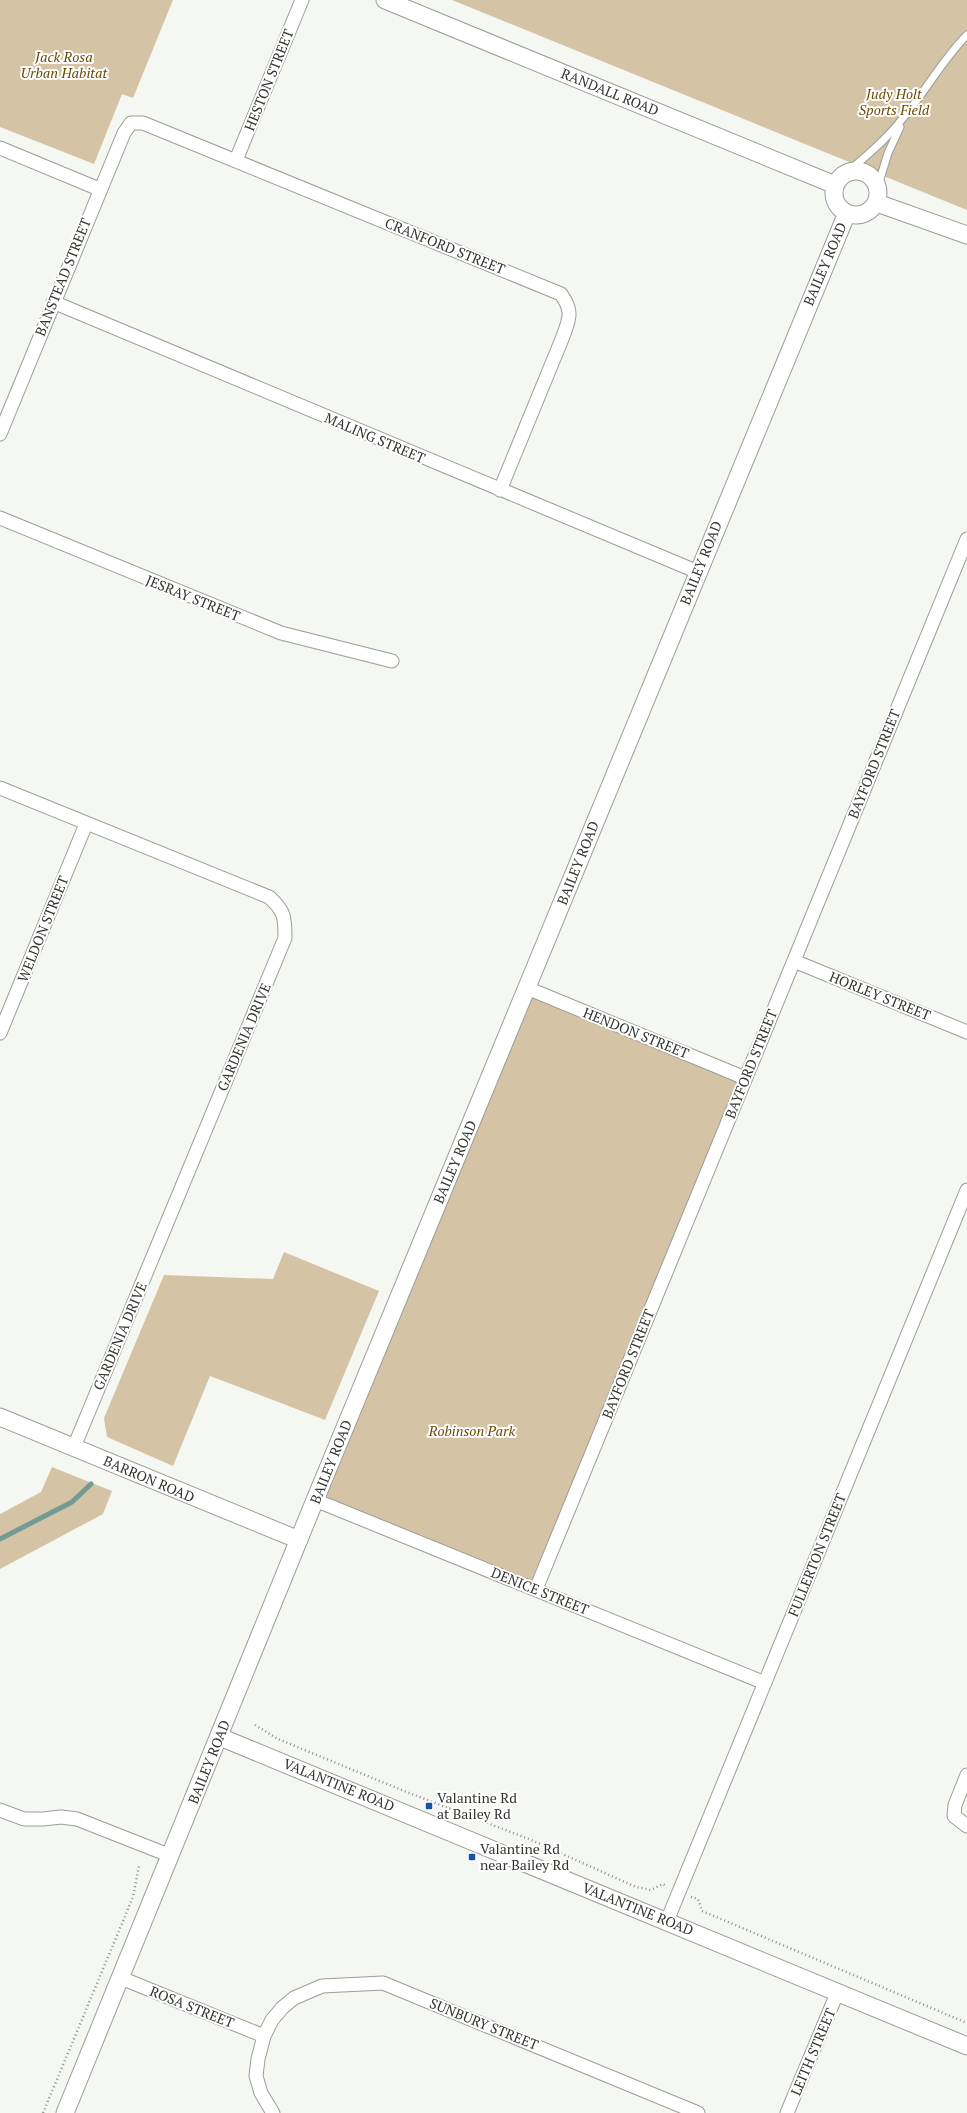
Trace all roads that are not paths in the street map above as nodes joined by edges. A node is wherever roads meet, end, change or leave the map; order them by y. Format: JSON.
{"nodes":[{"id":1,"x":302,"y":0,"type":"edge"},
{"id":2,"x":385,"y":0,"type":"edge"},
{"id":3,"x":967,"y":34,"type":"edge"},
{"id":4,"x":904,"y":117,"type":"junction"},
{"id":5,"x":131,"y":124,"type":"joint"},
{"id":6,"x":0,"y":148,"type":"edge"},
{"id":7,"x":236,"y":160,"type":"junction"},
{"id":8,"x":848,"y":172,"type":"junction"},
{"id":9,"x":835,"y":185,"type":"junction"},
{"id":10,"x":99,"y":189,"type":"junction"},
{"id":11,"x":877,"y":194,"type":"junction"},
{"id":12,"x":846,"y":213,"type":"junction"},
{"id":13,"x":967,"y":235,"type":"edge"},
{"id":14,"x":53,"y":302,"type":"junction"},
{"id":15,"x":0,"y":434,"type":"edge"},
{"id":16,"x":500,"y":490,"type":"junction"},
{"id":17,"x":0,"y":518,"type":"edge"},
{"id":18,"x":967,"y":539,"type":"edge"},
{"id":19,"x":698,"y":572,"type":"junction"},
{"id":20,"x":392,"y":661,"type":"dead end"},
{"id":21,"x":0,"y":788,"type":"edge"},
{"id":22,"x":86,"y":824,"type":"junction"},
{"id":23,"x":794,"y":960,"type":"junction"},
{"id":24,"x":527,"y":988,"type":"junction"},
{"id":25,"x":4,"y":1014,"type":"edge"},
{"id":26,"x":967,"y":1032,"type":"edge"},
{"id":27,"x":0,"y":1033,"type":"edge"},
{"id":28,"x":745,"y":1078,"type":"junction"},
{"id":29,"x":967,"y":1190,"type":"edge"},
{"id":30,"x":0,"y":1417,"type":"edge"},
{"id":31,"x":74,"y":1448,"type":"junction"},
{"id":32,"x":315,"y":1500,"type":"junction"},
{"id":33,"x":299,"y":1540,"type":"junction"},
{"id":34,"x":536,"y":1589,"type":"junction"},
{"id":35,"x":764,"y":1683,"type":"junction"},
{"id":36,"x":220,"y":1737,"type":"junction"},
{"id":37,"x":967,"y":1775,"type":"edge"},
{"id":38,"x":0,"y":1810,"type":"edge"},
{"id":39,"x":967,"y":1826,"type":"edge"},
{"id":40,"x":171,"y":1856,"type":"junction"},
{"id":41,"x":667,"y":1921,"type":"junction"},
{"id":42,"x":121,"y":1978,"type":"junction"},
{"id":43,"x":838,"y":1991,"type":"junction"},
{"id":44,"x":264,"y":2036,"type":"junction"},
{"id":45,"x":967,"y":2046,"type":"edge"},
{"id":46,"x":66,"y":2113,"type":"edge"},
{"id":47,"x":273,"y":2113,"type":"edge"},
{"id":48,"x":698,"y":2113,"type":"edge"},
{"id":49,"x":787,"y":2113,"type":"edge"}],
"edges":[{"from":1,"to":7,"type":"street","name":"HESTON STREET"},
{"from":2,"to":9,"type":"street","name":"RANDALL ROAD"},
{"from":3,"to":4,"type":"lane"},
{"from":4,"to":8,"type":"lane"},
{"from":4,"to":11,"type":"lane"},
{"from":5,"to":7,"type":"street","name":"CRANFORD STREET"},
{"from":5,"to":10,"type":"street","name":"BANSTEAD STREET"},
{"from":6,"to":10,"type":"street"},
{"from":7,"to":16,"type":"street","name":"CRANFORD STREET"},
{"from":8,"to":9,"type":"street"},
{"from":8,"to":11,"type":"street"},
{"from":9,"to":12,"type":"street"},
{"from":10,"to":14,"type":"street","name":"BANSTEAD STREET"},
{"from":11,"to":12,"type":"street"},
{"from":11,"to":13,"type":"street"},
{"from":12,"to":19,"type":"street","name":"BAILEY ROAD"},
{"from":14,"to":15,"type":"street","name":"BANSTEAD STREET"},
{"from":14,"to":16,"type":"street","name":"MALING STREET"},
{"from":16,"to":19,"type":"street","name":"MALING STREET"},
{"from":17,"to":20,"type":"street","name":"JESRAY STREET"},
{"from":18,"to":23,"type":"street","name":"BAYFORD STREET"},
{"from":19,"to":24,"type":"street","name":"BAILEY ROAD"},
{"from":21,"to":22,"type":"street","name":"GARDENIA DRIVE"},
{"from":22,"to":25,"type":"street","name":"WELDON STREET"},
{"from":22,"to":31,"type":"street","name":"GARDENIA DRIVE"},
{"from":23,"to":26,"type":"street","name":"HORLEY STREET"},
{"from":23,"to":28,"type":"street","name":"BAYFORD STREET"},
{"from":24,"to":28,"type":"street","name":"HENDON STREET"},
{"from":24,"to":32,"type":"street","name":"BAILEY ROAD"},
{"from":25,"to":27,"type":"street","name":"WELDON STREET"},
{"from":28,"to":34,"type":"street","name":"BAYFORD STREET"},
{"from":29,"to":35,"type":"street","name":"FULLERTON STREET"},
{"from":30,"to":31,"type":"street","name":"BARRON ROAD"},
{"from":31,"to":33,"type":"street","name":"BARRON ROAD"},
{"from":32,"to":33,"type":"street","name":"BAILEY ROAD"},
{"from":32,"to":34,"type":"street","name":"DENICE STREET"},
{"from":33,"to":36,"type":"street","name":"BAILEY ROAD"},
{"from":34,"to":35,"type":"street","name":"DENICE STREET"},
{"from":35,"to":41,"type":"street","name":"FULLERTON STREET"},
{"from":36,"to":40,"type":"street","name":"BAILEY ROAD"},
{"from":36,"to":41,"type":"street","name":"VALANTINE ROAD"},
{"from":37,"to":39,"type":"street"},
{"from":38,"to":40,"type":"street"},
{"from":40,"to":42,"type":"street","name":"BAILEY ROAD"},
{"from":41,"to":43,"type":"street","name":"VALANTINE ROAD"},
{"from":42,"to":44,"type":"street","name":"ROSA STREET"},
{"from":42,"to":46,"type":"street","name":"BAILEY ROAD"},
{"from":43,"to":45,"type":"street","name":"VALANTINE ROAD"},
{"from":43,"to":49,"type":"street","name":"LEITH STREET"},
{"from":44,"to":47,"type":"street","name":"SUNBURY STREET"},
{"from":44,"to":48,"type":"street","name":"SUNBURY STREET"}]}
